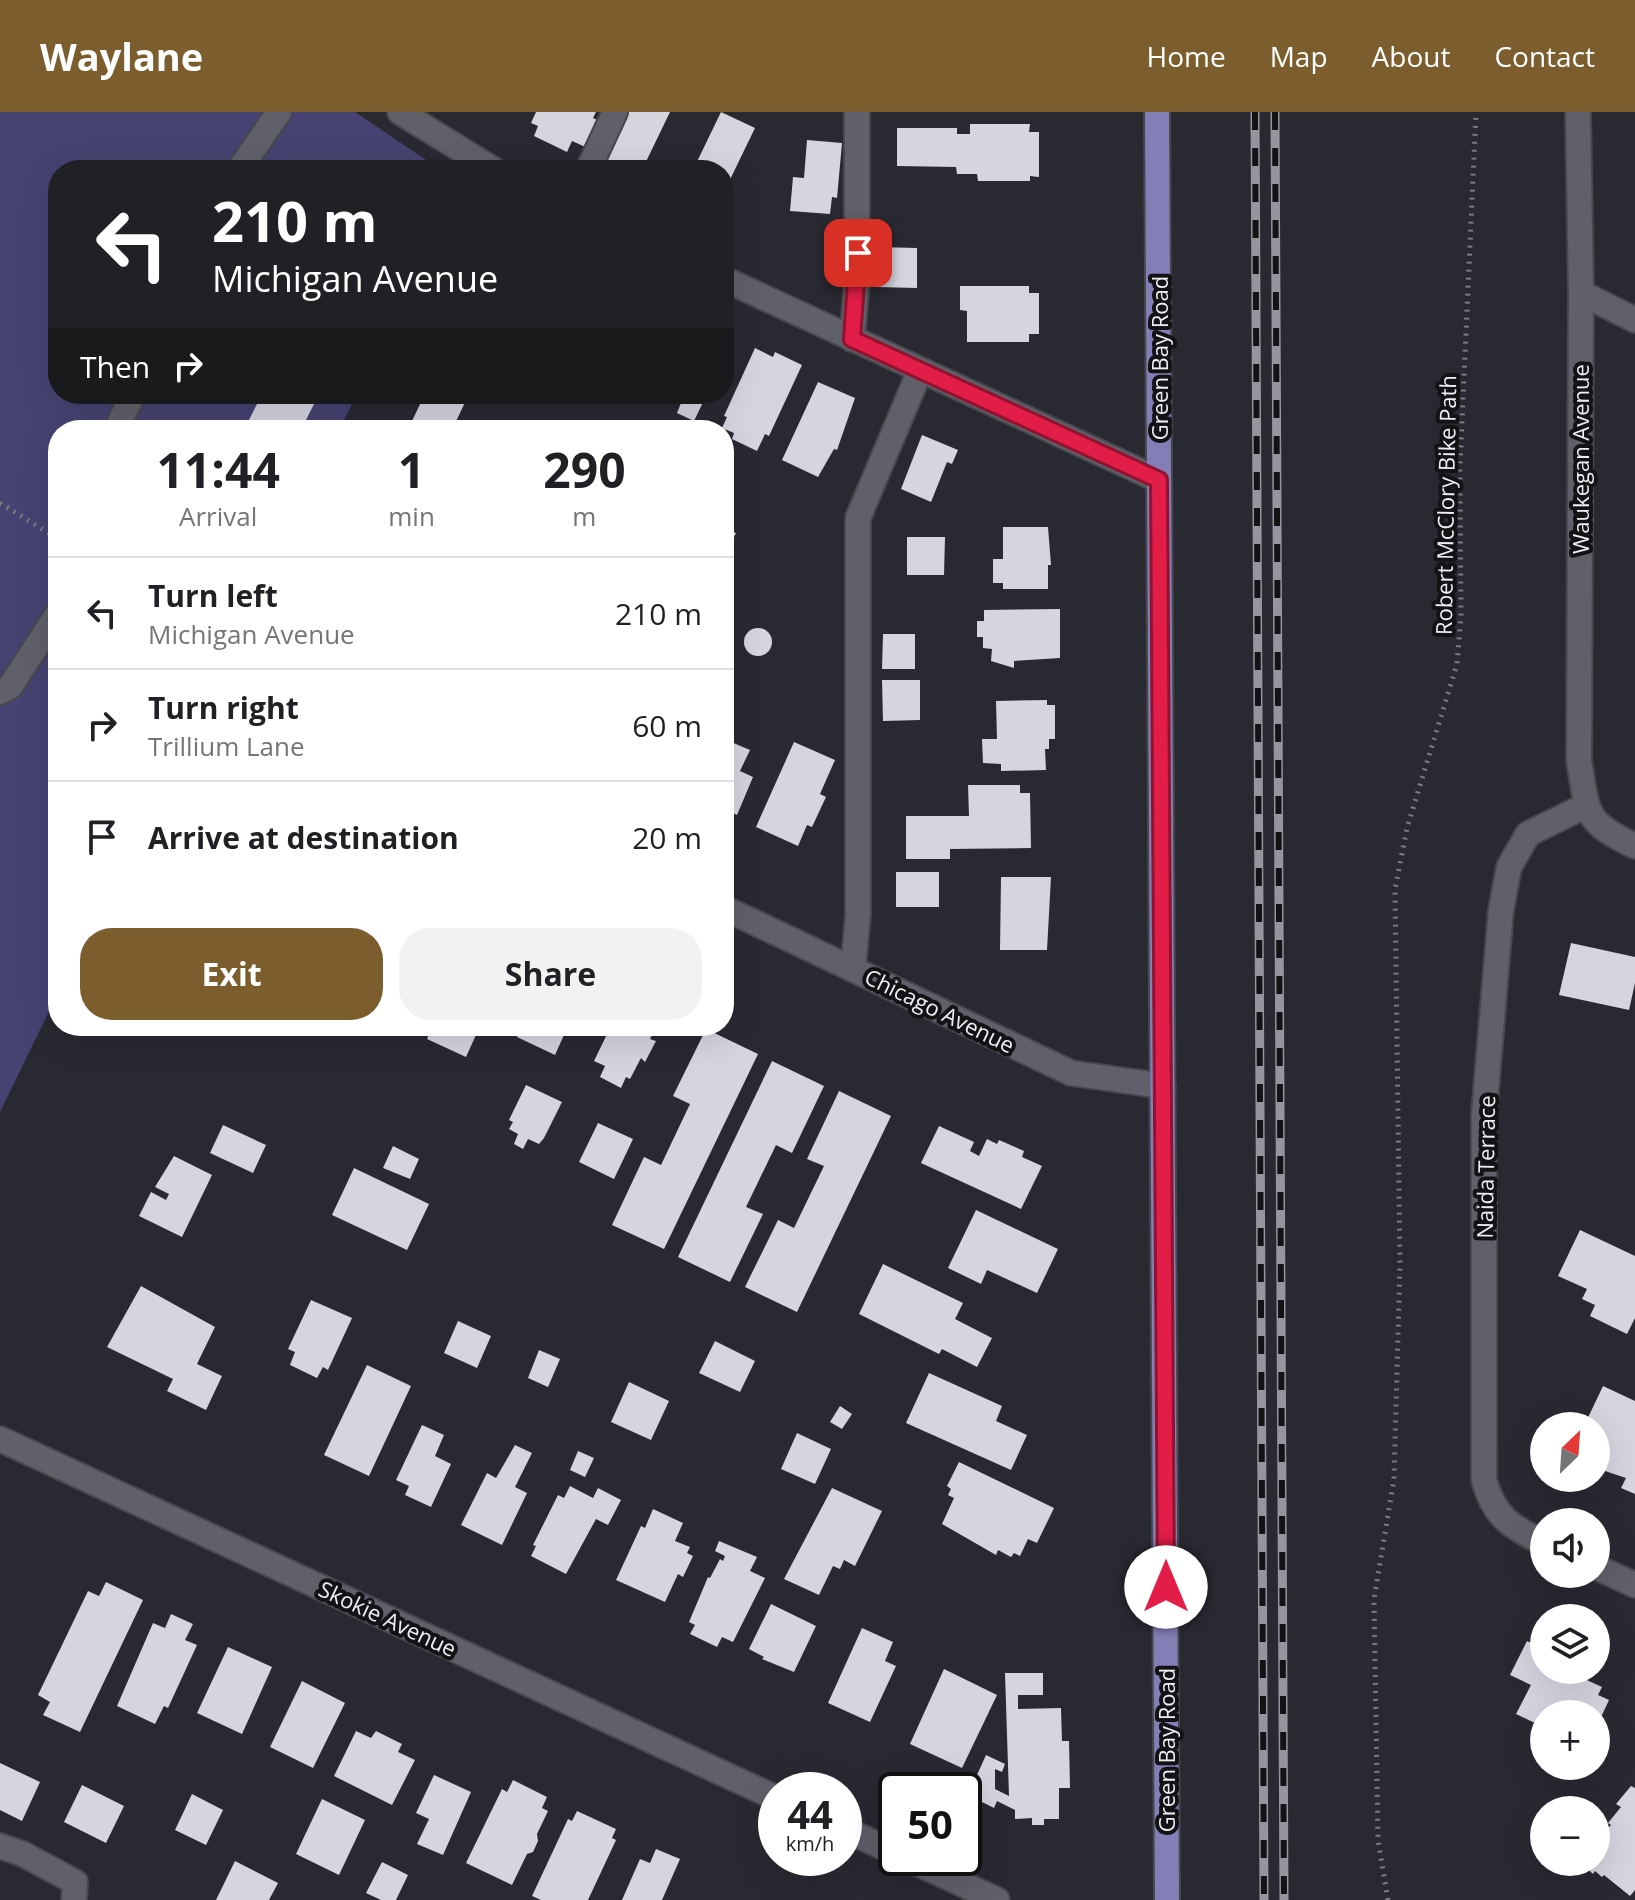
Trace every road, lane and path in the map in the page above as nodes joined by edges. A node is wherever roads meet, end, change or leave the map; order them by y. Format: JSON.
{"nodes":[{"id":1,"x":279,"y":112,"type":"edge"},
{"id":2,"x":400,"y":112,"type":"edge"},
{"id":3,"x":615,"y":112,"type":"edge"},
{"id":4,"x":857,"y":112,"type":"edge"},
{"id":5,"x":1157,"y":112,"type":"edge"},
{"id":6,"x":1476,"y":112,"type":"edge"},
{"id":7,"x":1578,"y":112,"type":"edge"},
{"id":8,"x":246,"y":160,"type":"edge"},
{"id":9,"x":478,"y":160,"type":"edge"},
{"id":10,"x":593,"y":160,"type":"edge"},
{"id":11,"x":734,"y":284,"type":"edge"},
{"id":12,"x":1581,"y":293,"type":"junction"},
{"id":13,"x":1635,"y":320,"type":"edge"},
{"id":14,"x":852,"y":339,"type":"junction"},
{"id":15,"x":919,"y":373,"type":"junction"},
{"id":16,"x":1159,"y":480,"type":"junction"},
{"id":17,"x":0,"y":503,"type":"edge"},
{"id":18,"x":48,"y":533,"type":"edge"},
{"id":19,"x":48,"y":628,"type":"edge"},
{"id":20,"x":0,"y":692,"type":"edge"},
{"id":21,"x":1587,"y":805,"type":"junction"},
{"id":22,"x":1635,"y":846,"type":"edge"},
{"id":23,"x":734,"y":913,"type":"edge"},
{"id":24,"x":853,"y":969,"type":"junction"},
{"id":25,"x":1163,"y":1086,"type":"junction"},
{"id":26,"x":0,"y":1439,"type":"edge"},
{"id":27,"x":1530,"y":1535,"type":"edge"},
{"id":28,"x":1610,"y":1573,"type":"edge"},
{"id":29,"x":1635,"y":1585,"type":"edge"},
{"id":30,"x":758,"y":1790,"type":"edge"},
{"id":31,"x":0,"y":1846,"type":"edge"},
{"id":32,"x":945,"y":1876,"type":"edge"},
{"id":33,"x":74,"y":1900,"type":"edge"},
{"id":34,"x":997,"y":1900,"type":"edge"},
{"id":35,"x":1167,"y":1900,"type":"edge"},
{"id":36,"x":1388,"y":1900,"type":"edge"}],
"edges":[{"from":1,"to":8,"type":"street"},
{"from":2,"to":9,"type":"street"},
{"from":3,"to":10,"type":"street"},
{"from":4,"to":14,"type":"street"},
{"from":5,"to":16,"type":"main road","name":"Green Bay Road"},
{"from":6,"to":36,"type":"path","name":"Robert McClory Bike Path"},
{"from":7,"to":12,"type":"street","name":"Waukegan Avenue"},
{"from":11,"to":14,"type":"street"},
{"from":12,"to":13,"type":"street"},
{"from":12,"to":21,"type":"street","name":"Waukegan Avenue"},
{"from":14,"to":15,"type":"street"},
{"from":15,"to":16,"type":"street"},
{"from":15,"to":24,"type":"street"},
{"from":16,"to":25,"type":"main road","name":"Green Bay Road"},
{"from":17,"to":18,"type":"path"},
{"from":19,"to":20,"type":"street"},
{"from":21,"to":22,"type":"street"},
{"from":21,"to":27,"type":"street","name":"Naida Terrace"},
{"from":23,"to":24,"type":"street","name":"Chicago Avenue"},
{"from":24,"to":25,"type":"street","name":"Chicago Avenue"},
{"from":25,"to":35,"type":"main road","name":"Green Bay Road"},
{"from":26,"to":30,"type":"street","name":"Skokie Avenue"},
{"from":28,"to":29,"type":"street"},
{"from":31,"to":33,"type":"street"},
{"from":32,"to":34,"type":"street"}]}
